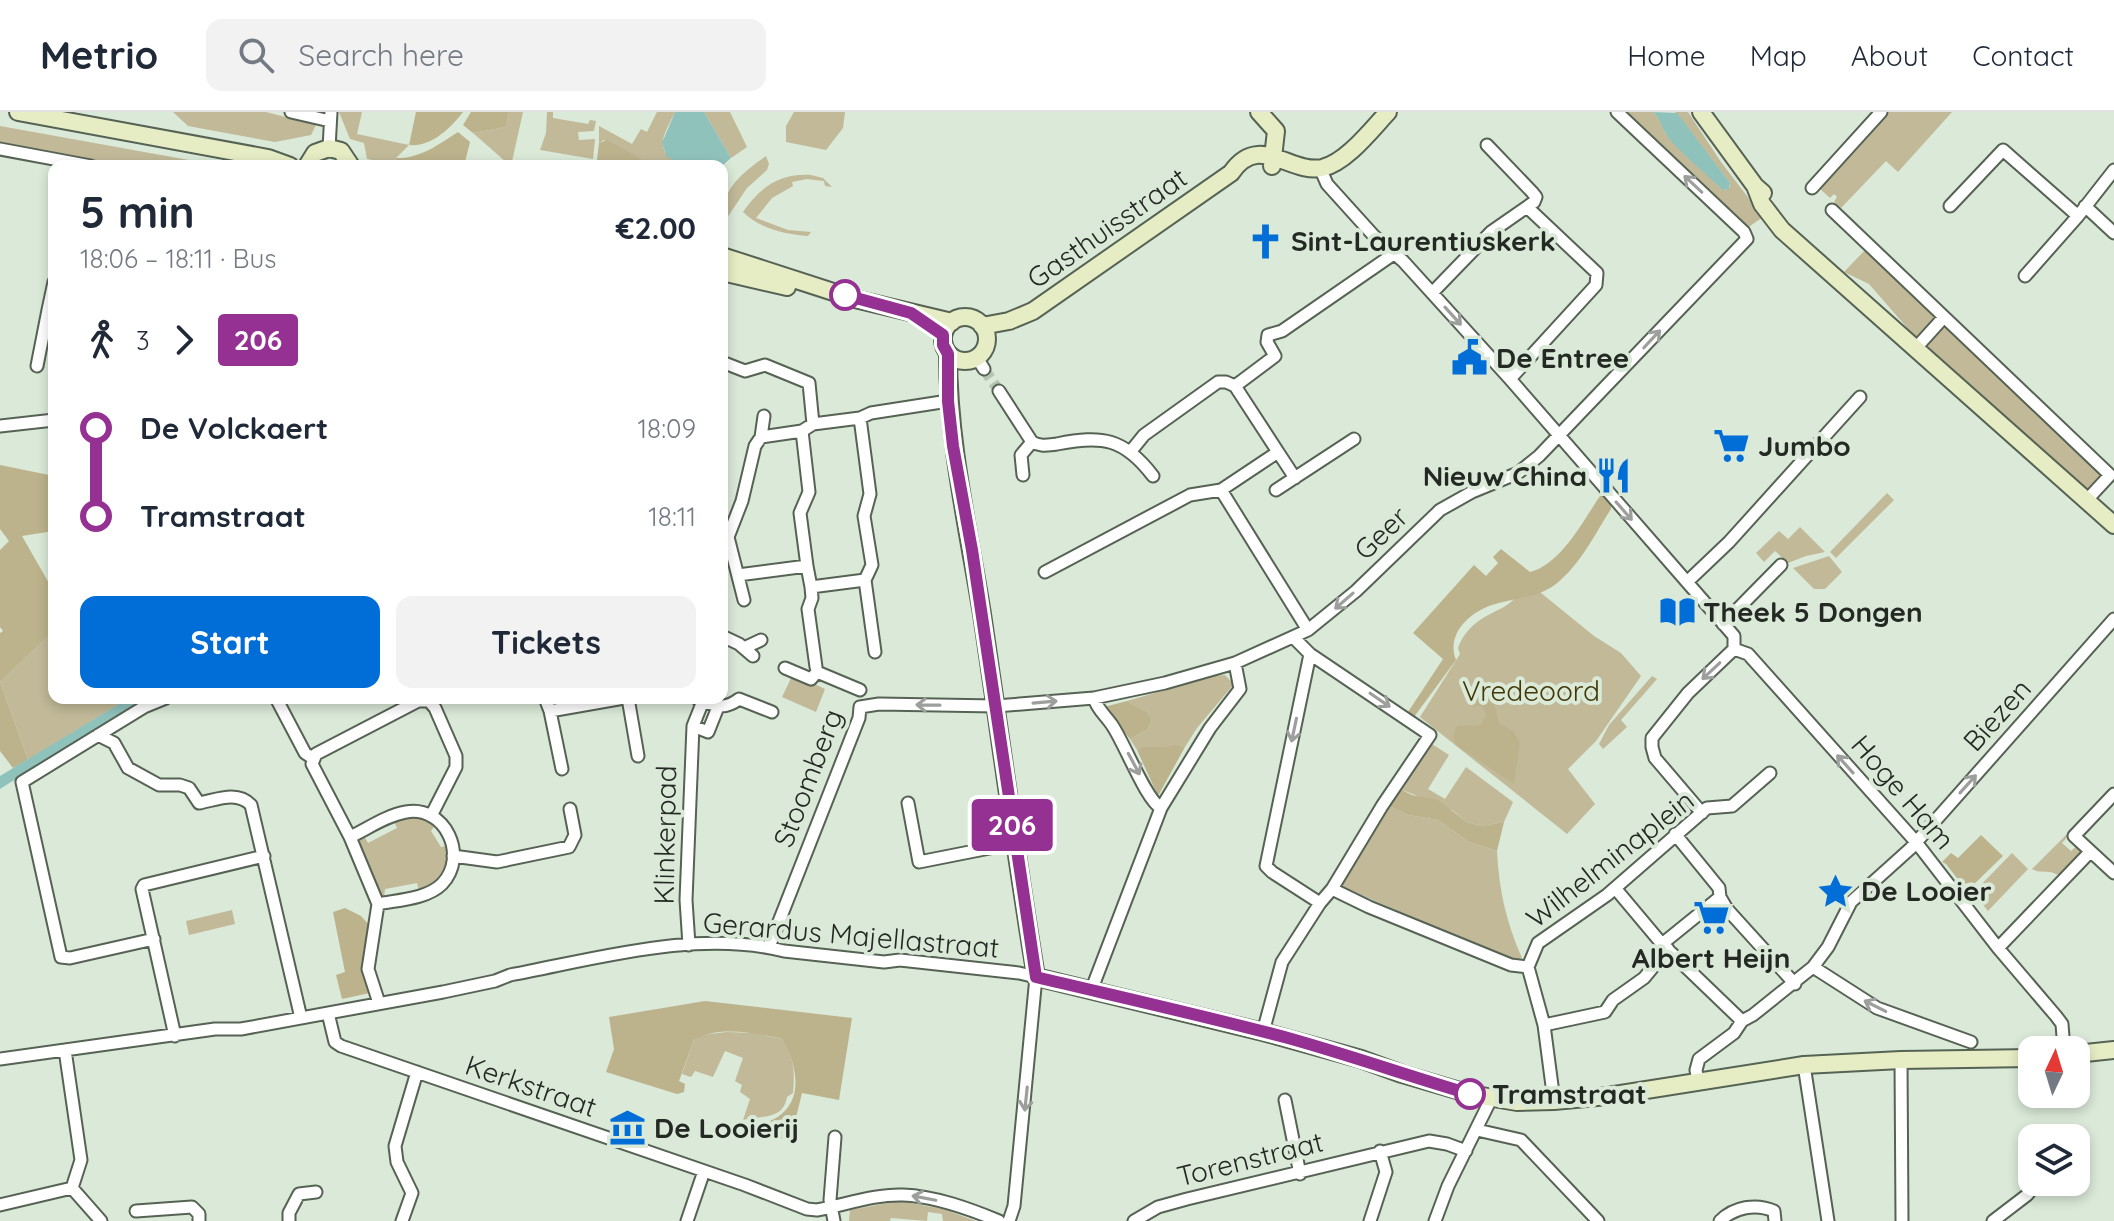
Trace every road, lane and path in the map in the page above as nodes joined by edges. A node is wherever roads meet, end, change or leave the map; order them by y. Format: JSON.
{"nodes":[{"id":1,"x":18,"y":112,"type":"edge"},
{"id":2,"x":291,"y":112,"type":"edge"},
{"id":3,"x":1259,"y":112,"type":"edge"},
{"id":4,"x":1388,"y":112,"type":"edge"},
{"id":5,"x":1617,"y":112,"type":"edge"},
{"id":6,"x":1701,"y":112,"type":"edge"},
{"id":7,"x":1881,"y":112,"type":"edge"},
{"id":8,"x":330,"y":116,"type":"edge"},
{"id":9,"x":1487,"y":145,"type":"dead end"},
{"id":10,"x":329,"y":148,"type":"junction"},
{"id":11,"x":0,"y":149,"type":"edge"},
{"id":12,"x":268,"y":158,"type":"junction"},
{"id":13,"x":59,"y":160,"type":"edge"},
{"id":14,"x":274,"y":160,"type":"edge"},
{"id":15,"x":288,"y":160,"type":"edge"},
{"id":16,"x":310,"y":160,"type":"edge"},
{"id":17,"x":347,"y":160,"type":"edge"},
{"id":18,"x":1273,"y":161,"type":"junction"},
{"id":19,"x":2114,"y":170,"type":"edge"},
{"id":20,"x":1322,"y":173,"type":"junction"},
{"id":21,"x":1812,"y":188,"type":"dead end"},
{"id":22,"x":1950,"y":206,"type":"dead end"},
{"id":23,"x":1527,"y":207,"type":"junction"},
{"id":24,"x":1832,"y":210,"type":"dead end"},
{"id":25,"x":2081,"y":211,"type":"junction"},
{"id":26,"x":2114,"y":233,"type":"edge"},
{"id":27,"x":1395,"y":253,"type":"junction"},
{"id":28,"x":728,"y":260,"type":"edge"},
{"id":29,"x":2025,"y":276,"type":"dead end"},
{"id":30,"x":1432,"y":293,"type":"junction"},
{"id":31,"x":1944,"y":317,"type":"junction"},
{"id":32,"x":48,"y":322,"type":"edge"},
{"id":33,"x":947,"y":328,"type":"junction"},
{"id":34,"x":984,"y":333,"type":"junction"},
{"id":35,"x":1915,"y":349,"type":"junction"},
{"id":36,"x":968,"y":361,"type":"junction"},
{"id":37,"x":37,"y":366,"type":"dead end"},
{"id":38,"x":728,"y":367,"type":"edge"},
{"id":39,"x":1510,"y":379,"type":"junction"},
{"id":40,"x":1235,"y":386,"type":"junction"},
{"id":41,"x":999,"y":391,"type":"tunnel mouth"},
{"id":42,"x":1860,"y":397,"type":"dead end"},
{"id":43,"x":948,"y":401,"type":"junction"},
{"id":44,"x":764,"y":416,"type":"dead end"},
{"id":45,"x":860,"y":418,"type":"junction"},
{"id":46,"x":48,"y":421,"type":"edge"},
{"id":47,"x":0,"y":426,"type":"edge"},
{"id":48,"x":807,"y":427,"type":"junction"},
{"id":49,"x":1558,"y":435,"type":"junction"},
{"id":50,"x":761,"y":437,"type":"junction"},
{"id":51,"x":1354,"y":439,"type":"dead end"},
{"id":52,"x":1032,"y":442,"type":"junction"},
{"id":53,"x":1131,"y":451,"type":"junction"},
{"id":54,"x":1278,"y":452,"type":"junction"},
{"id":55,"x":1023,"y":475,"type":"dead end"},
{"id":56,"x":1153,"y":476,"type":"dead end"},
{"id":57,"x":1295,"y":478,"type":"junction"},
{"id":58,"x":1221,"y":490,"type":"junction"},
{"id":59,"x":1276,"y":490,"type":"dead end"},
{"id":60,"x":2085,"y":502,"type":"junction"},
{"id":61,"x":2114,"y":525,"type":"edge"},
{"id":62,"x":1781,"y":565,"type":"dead end"},
{"id":63,"x":807,"y":566,"type":"junction"},
{"id":64,"x":1045,"y":572,"type":"dead end"},
{"id":65,"x":738,"y":575,"type":"junction"},
{"id":66,"x":865,"y":580,"type":"junction"},
{"id":67,"x":1687,"y":582,"type":"junction"},
{"id":68,"x":811,"y":587,"type":"junction"},
{"id":69,"x":744,"y":600,"type":"dead end"},
{"id":70,"x":2114,"y":619,"type":"edge"},
{"id":71,"x":1723,"y":624,"type":"junction"},
{"id":72,"x":1308,"y":630,"type":"junction"},
{"id":73,"x":1294,"y":638,"type":"junction"},
{"id":74,"x":728,"y":640,"type":"edge"},
{"id":75,"x":761,"y":640,"type":"dead end"},
{"id":76,"x":1734,"y":649,"type":"junction"},
{"id":77,"x":875,"y":652,"type":"dead end"},
{"id":78,"x":1310,"y":654,"type":"junction"},
{"id":79,"x":1235,"y":663,"type":"junction"},
{"id":80,"x":785,"y":668,"type":"dead end"},
{"id":81,"x":813,"y":673,"type":"junction"},
{"id":82,"x":860,"y":690,"type":"dead end"},
{"id":83,"x":1094,"y":698,"type":"junction"},
{"id":84,"x":151,"y":704,"type":"edge"},
{"id":85,"x":279,"y":704,"type":"edge"},
{"id":86,"x":412,"y":704,"type":"edge"},
{"id":87,"x":432,"y":704,"type":"edge"},
{"id":88,"x":547,"y":704,"type":"edge"},
{"id":89,"x":591,"y":704,"type":"edge"},
{"id":90,"x":627,"y":704,"type":"edge"},
{"id":91,"x":698,"y":704,"type":"edge"},
{"id":92,"x":710,"y":704,"type":"edge"},
{"id":93,"x":996,"y":706,"type":"junction"},
{"id":94,"x":718,"y":707,"type":"junction"},
{"id":95,"x":550,"y":711,"type":"junction"},
{"id":96,"x":772,"y":712,"type":"dead end"},
{"id":97,"x":693,"y":726,"type":"junction"},
{"id":98,"x":98,"y":735,"type":"junction"},
{"id":99,"x":638,"y":756,"type":"dead end"},
{"id":100,"x":314,"y":759,"type":"junction"},
{"id":101,"x":562,"y":769,"type":"dead end"},
{"id":102,"x":1770,"y":773,"type":"dead end"},
{"id":103,"x":2114,"y":794,"type":"edge"},
{"id":104,"x":908,"y":803,"type":"dead end"},
{"id":105,"x":1161,"y":808,"type":"junction"},
{"id":106,"x":570,"y":809,"type":"dead end"},
{"id":107,"x":1702,"y":813,"type":"junction"},
{"id":108,"x":431,"y":816,"type":"junction"},
{"id":109,"x":1675,"y":834,"type":"junction"},
{"id":110,"x":350,"y":837,"type":"junction"},
{"id":111,"x":1916,"y":842,"type":"junction"},
{"id":112,"x":1015,"y":843,"type":"junction"},
{"id":113,"x":2090,"y":852,"type":"junction"},
{"id":114,"x":264,"y":856,"type":"junction"},
{"id":115,"x":453,"y":856,"type":"junction"},
{"id":116,"x":2114,"y":873,"type":"edge"},
{"id":117,"x":1615,"y":888,"type":"junction"},
{"id":118,"x":1332,"y":889,"type":"junction"},
{"id":119,"x":1720,"y":897,"type":"junction"},
{"id":120,"x":1320,"y":903,"type":"junction"},
{"id":121,"x":378,"y":904,"type":"junction"},
{"id":122,"x":154,"y":939,"type":"junction"},
{"id":123,"x":689,"y":945,"type":"junction"},
{"id":124,"x":1665,"y":946,"type":"junction"},
{"id":125,"x":769,"y":947,"type":"junction"},
{"id":126,"x":1998,"y":948,"type":"junction"},
{"id":127,"x":1528,"y":967,"type":"junction"},
{"id":128,"x":1813,"y":967,"type":"junction"},
{"id":129,"x":1036,"y":977,"type":"junction"},
{"id":130,"x":1795,"y":984,"type":"junction"},
{"id":131,"x":1091,"y":991,"type":"junction"},
{"id":132,"x":379,"y":1003,"type":"junction"},
{"id":133,"x":328,"y":1013,"type":"junction"},
{"id":134,"x":301,"y":1018,"type":"junction"},
{"id":135,"x":1742,"y":1021,"type":"junction"},
{"id":136,"x":1544,"y":1025,"type":"junction"},
{"id":137,"x":1263,"y":1032,"type":"junction"},
{"id":138,"x":1943,"y":1033,"type":"junction"},
{"id":139,"x":175,"y":1036,"type":"junction"},
{"id":140,"x":2063,"y":1036,"type":"edge"},
{"id":141,"x":1971,"y":1042,"type":"dead end"},
{"id":142,"x":65,"y":1050,"type":"junction"},
{"id":143,"x":2114,"y":1050,"type":"edge"},
{"id":144,"x":2090,"y":1053,"type":"edge"},
{"id":145,"x":2114,"y":1058,"type":"edge"},
{"id":146,"x":0,"y":1059,"type":"edge"},
{"id":147,"x":1942,"y":1059,"type":"junction"},
{"id":148,"x":2018,"y":1059,"type":"edge"},
{"id":149,"x":1901,"y":1060,"type":"junction"},
{"id":150,"x":2090,"y":1061,"type":"edge"},
{"id":151,"x":1804,"y":1065,"type":"junction"},
{"id":152,"x":417,"y":1072,"type":"junction"},
{"id":153,"x":1698,"y":1081,"type":"junction"},
{"id":154,"x":1491,"y":1099,"type":"junction"},
{"id":155,"x":1285,"y":1100,"type":"dead end"},
{"id":156,"x":1554,"y":1101,"type":"junction"},
{"id":157,"x":1477,"y":1130,"type":"junction"},
{"id":158,"x":835,"y":1137,"type":"dead end"},
{"id":159,"x":1380,"y":1151,"type":"junction"},
{"id":160,"x":1466,"y":1151,"type":"junction"},
{"id":161,"x":704,"y":1171,"type":"junction"},
{"id":162,"x":1300,"y":1174,"type":"junction"},
{"id":163,"x":72,"y":1188,"type":"junction"},
{"id":164,"x":316,"y":1192,"type":"dead end"},
{"id":165,"x":2026,"y":1196,"type":"edge"},
{"id":166,"x":0,"y":1205,"type":"edge"},
{"id":167,"x":831,"y":1208,"type":"junction"},
{"id":168,"x":136,"y":1211,"type":"dead end"},
{"id":169,"x":1902,"y":1220,"type":"edge"},
{"id":170,"x":101,"y":1221,"type":"edge"},
{"id":171,"x":199,"y":1221,"type":"edge"},
{"id":172,"x":289,"y":1221,"type":"edge"},
{"id":173,"x":402,"y":1221,"type":"edge"},
{"id":174,"x":687,"y":1221,"type":"edge"},
{"id":175,"x":834,"y":1221,"type":"edge"},
{"id":176,"x":999,"y":1221,"type":"edge"},
{"id":177,"x":1009,"y":1221,"type":"edge"},
{"id":178,"x":1134,"y":1221,"type":"edge"},
{"id":179,"x":1370,"y":1221,"type":"edge"},
{"id":180,"x":1435,"y":1221,"type":"edge"},
{"id":181,"x":1598,"y":1221,"type":"edge"},
{"id":182,"x":1720,"y":1221,"type":"edge"},
{"id":183,"x":1775,"y":1221,"type":"edge"},
{"id":184,"x":1828,"y":1221,"type":"edge"},
{"id":185,"x":1993,"y":1221,"type":"edge"}],
"edges":[{"from":1,"to":12,"type":"street"},
{"from":2,"to":8,"type":"street"},
{"from":3,"to":18,"type":"street"},
{"from":4,"to":20,"type":"street"},
{"from":49,"to":5,"type":"street","name":"Geer","one_way":true},
{"from":6,"to":35,"type":"street"},
{"from":7,"to":21,"type":"street"},
{"from":8,"to":10,"type":"street"},
{"from":9,"to":23,"type":"street"},
{"from":10,"to":16,"type":"street"},
{"from":10,"to":17,"type":"street"},
{"from":11,"to":13,"type":"street"},
{"from":12,"to":14,"type":"street"},
{"from":12,"to":15,"type":"street"},
{"from":18,"to":20,"type":"street"},
{"from":18,"to":34,"type":"street","name":"Gasthuisstraat"},
{"from":19,"to":25,"type":"street"},
{"from":20,"to":27,"type":"street","name":"Hoge Ham"},
{"from":22,"to":25,"type":"street"},
{"from":23,"to":30,"type":"street"},
{"from":23,"to":39,"type":"street"},
{"from":24,"to":31,"type":"street"},
{"from":25,"to":26,"type":"street"},
{"from":25,"to":29,"type":"street"},
{"from":27,"to":30,"type":"street","name":"Hoge Ham"},
{"from":27,"to":40,"type":"street"},
{"from":28,"to":33,"type":"street"},
{"from":30,"to":39,"type":"street","name":"Hoge Ham","one_way":true},
{"from":31,"to":35,"type":"street"},
{"from":31,"to":60,"type":"street"},
{"from":32,"to":37,"type":"street"},
{"from":33,"to":34,"type":"street"},
{"from":33,"to":36,"type":"street"},
{"from":34,"to":36,"type":"street"},
{"from":35,"to":60,"type":"street"},
{"from":36,"to":43,"type":"street"},
{"from":38,"to":48,"type":"street"},
{"from":39,"to":49,"type":"street","name":"Hoge Ham"},
{"from":40,"to":53,"type":"street"},
{"from":40,"to":54,"type":"street"},
{"from":41,"to":52,"type":"street"},
{"from":42,"to":67,"type":"street"},
{"from":43,"to":45,"type":"street"},
{"from":43,"to":93,"type":"street"},
{"from":44,"to":50,"type":"street"},
{"from":45,"to":48,"type":"street"},
{"from":45,"to":66,"type":"street"},
{"from":46,"to":47,"type":"street"},
{"from":48,"to":50,"type":"street"},
{"from":48,"to":63,"type":"street"},
{"from":49,"to":67,"type":"street","name":"Hoge Ham","one_way":true},
{"from":49,"to":72,"type":"street","name":"Geer","one_way":true},
{"from":50,"to":65,"type":"street"},
{"from":51,"to":57,"type":"street"},
{"from":52,"to":53,"type":"street"},
{"from":52,"to":55,"type":"street"},
{"from":53,"to":56,"type":"street"},
{"from":54,"to":57,"type":"street"},
{"from":54,"to":58,"type":"street"},
{"from":57,"to":59,"type":"street"},
{"from":58,"to":64,"type":"street"},
{"from":58,"to":72,"type":"street"},
{"from":60,"to":61,"type":"street"},
{"from":62,"to":71,"type":"street"},
{"from":63,"to":65,"type":"street"},
{"from":63,"to":68,"type":"street"},
{"from":65,"to":69,"type":"street"},
{"from":66,"to":68,"type":"street"},
{"from":66,"to":77,"type":"street"},
{"from":67,"to":71,"type":"street","name":"Hoge Ham"},
{"from":68,"to":81,"type":"street"},
{"from":111,"to":70,"type":"street","name":"Biezen","one_way":true},
{"from":71,"to":76,"type":"street","name":"Hoge Ham"},
{"from":72,"to":73,"type":"street","name":"Geer"},
{"from":73,"to":78,"type":"street"},
{"from":73,"to":79,"type":"street","name":"Geer"},
{"from":74,"to":75,"type":"street"},
{"from":76,"to":107,"type":"street","one_way":true},
{"from":111,"to":76,"type":"street","name":"Hoge Ham","one_way":true},
{"from":78,"to":118,"type":"street","one_way":true},
{"from":78,"to":120,"type":"street","one_way":true},
{"from":79,"to":83,"type":"street","name":"Geer"},
{"from":79,"to":105,"type":"street"},
{"from":80,"to":81,"type":"street"},
{"from":81,"to":82,"type":"street"},
{"from":93,"to":83,"type":"street","name":"Stoomberg","one_way":true},
{"from":83,"to":105,"type":"street","one_way":true},
{"from":84,"to":98,"type":"street"},
{"from":85,"to":100,"type":"street"},
{"from":86,"to":100,"type":"street"},
{"from":87,"to":108,"type":"street"},
{"from":88,"to":95,"type":"street"},
{"from":89,"to":95,"type":"street"},
{"from":90,"to":99,"type":"street"},
{"from":91,"to":97,"type":"street","name":"Klinkerpad"},
{"from":92,"to":94,"type":"street","name":"Klinkerpad"},
{"from":93,"to":112,"type":"street"},
{"from":93,"to":125,"type":"street","name":"Stoomberg","one_way":true},
{"from":94,"to":96,"type":"street","name":"Klinkerpad"},
{"from":94,"to":97,"type":"street","name":"Klinkerpad"},
{"from":95,"to":101,"type":"street"},
{"from":97,"to":123,"type":"street","name":"Klinkerpad"},
{"from":98,"to":114,"type":"street"},
{"from":98,"to":122,"type":"street"},
{"from":100,"to":110,"type":"street"},
{"from":102,"to":107,"type":"street","name":"Wilhelminaplein"},
{"from":103,"to":113,"type":"street"},
{"from":104,"to":112,"type":"street"},
{"from":105,"to":131,"type":"street"},
{"from":106,"to":115,"type":"street"},
{"from":107,"to":109,"type":"street","name":"Wilhelminaplein"},
{"from":108,"to":110,"type":"street"},
{"from":108,"to":115,"type":"street"},
{"from":109,"to":117,"type":"street","name":"Wilhelminaplein"},
{"from":109,"to":119,"type":"street"},
{"from":110,"to":121,"type":"street"},
{"from":111,"to":126,"type":"street","name":"Hoge Ham"},
{"from":111,"to":128,"type":"street","name":"Biezen"},
{"from":112,"to":129,"type":"street"},
{"from":113,"to":116,"type":"street"},
{"from":113,"to":126,"type":"street"},
{"from":114,"to":122,"type":"street"},
{"from":114,"to":134,"type":"street"},
{"from":115,"to":121,"type":"street"},
{"from":117,"to":124,"type":"street"},
{"from":117,"to":127,"type":"street","name":"Wilhelminaplein"},
{"from":118,"to":120,"type":"street"},
{"from":118,"to":127,"type":"street","name":"Wilhelminaplein"},
{"from":119,"to":124,"type":"street"},
{"from":119,"to":130,"type":"street"},
{"from":120,"to":137,"type":"street"},
{"from":121,"to":132,"type":"street"},
{"from":122,"to":139,"type":"street"},
{"from":123,"to":125,"type":"street","name":"Gerardus Majellastraat"},
{"from":123,"to":132,"type":"street","name":"Gerardus Majellastraat"},
{"from":124,"to":135,"type":"street"},
{"from":124,"to":136,"type":"street"},
{"from":125,"to":129,"type":"street","name":"Gerardus Majellastraat"},
{"from":126,"to":140,"type":"street","name":"Hoge Ham"},
{"from":127,"to":136,"type":"street","name":"Wilhelminaplein"},
{"from":128,"to":130,"type":"street"},
{"from":138,"to":128,"type":"street","one_way":true},
{"from":129,"to":131,"type":"street"},
{"from":129,"to":177,"type":"street","one_way":true},
{"from":130,"to":135,"type":"street"},
{"from":131,"to":137,"type":"street"},
{"from":132,"to":133,"type":"street","name":"Gerardus Majellastraat"},
{"from":133,"to":134,"type":"street","name":"Gerardus Majellastraat"},
{"from":133,"to":152,"type":"street","name":"Kerkstraat"},
{"from":134,"to":139,"type":"street","name":"Gerardus Majellastraat"},
{"from":135,"to":153,"type":"street"},
{"from":136,"to":156,"type":"street","name":"Wilhelminaplein"},
{"from":137,"to":154,"type":"street"},
{"from":138,"to":141,"type":"street"},
{"from":138,"to":147,"type":"street"},
{"from":139,"to":142,"type":"street","name":"Gerardus Majellastraat"},
{"from":142,"to":146,"type":"street","name":"Gerardus Majellastraat"},
{"from":142,"to":163,"type":"street"},
{"from":143,"to":144,"type":"street"},
{"from":145,"to":150,"type":"street"},
{"from":147,"to":148,"type":"street"},
{"from":147,"to":149,"type":"street"},
{"from":149,"to":151,"type":"street"},
{"from":149,"to":169,"type":"street"},
{"from":151,"to":153,"type":"street"},
{"from":151,"to":184,"type":"street"},
{"from":152,"to":161,"type":"street","name":"Kerkstraat"},
{"from":152,"to":173,"type":"street"},
{"from":153,"to":156,"type":"street"},
{"from":154,"to":156,"type":"street"},
{"from":154,"to":157,"type":"street"},
{"from":155,"to":162,"type":"street"},
{"from":157,"to":160,"type":"street"},
{"from":157,"to":181,"type":"street"},
{"from":158,"to":167,"type":"street"},
{"from":159,"to":160,"type":"street","name":"Torenstraat"},
{"from":159,"to":162,"type":"street","name":"Torenstraat"},
{"from":159,"to":179,"type":"street"},
{"from":160,"to":180,"type":"street"},
{"from":161,"to":167,"type":"street","name":"Kerkstraat"},
{"from":161,"to":174,"type":"street"},
{"from":162,"to":178,"type":"street","name":"Torenstraat"},
{"from":163,"to":166,"type":"street"},
{"from":163,"to":170,"type":"street"},
{"from":164,"to":172,"type":"street"},
{"from":165,"to":185,"type":"street"},
{"from":167,"to":175,"type":"street"},
{"from":176,"to":167,"type":"street","name":"Kerkstraat","one_way":true},
{"from":168,"to":171,"type":"street"},
{"from":182,"to":183,"type":"street"}]}
